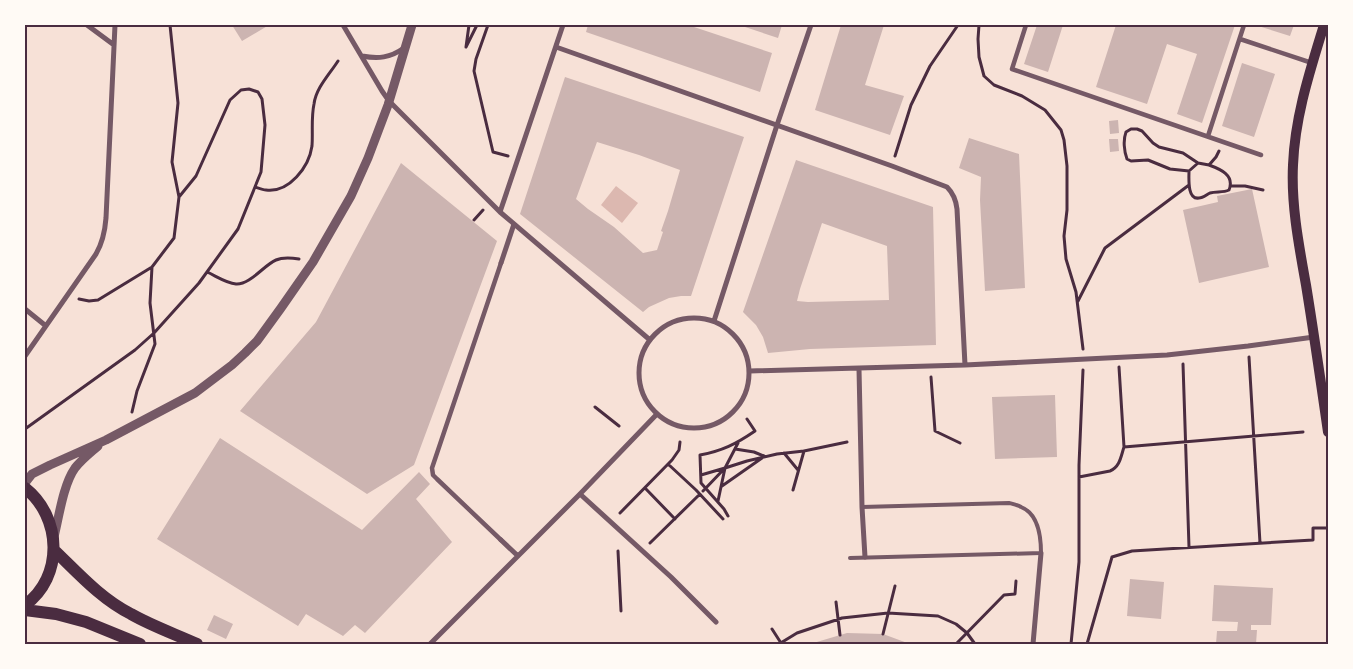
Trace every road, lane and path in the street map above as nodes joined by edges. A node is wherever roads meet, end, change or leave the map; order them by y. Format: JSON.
{"nodes":[{"id":1,"x":87,"y":25,"type":"edge"},
{"id":2,"x":115,"y":25,"type":"edge"},
{"id":3,"x":170,"y":25,"type":"edge"},
{"id":4,"x":343,"y":25,"type":"edge"},
{"id":5,"x":412,"y":25,"type":"edge"},
{"id":6,"x":468,"y":25,"type":"edge"},
{"id":7,"x":477,"y":25,"type":"edge"},
{"id":8,"x":488,"y":25,"type":"edge"},
{"id":9,"x":563,"y":25,"type":"edge"},
{"id":10,"x":811,"y":25,"type":"edge"},
{"id":11,"x":958,"y":25,"type":"edge"},
{"id":12,"x":979,"y":25,"type":"edge"},
{"id":13,"x":1026,"y":25,"type":"edge"},
{"id":14,"x":1244,"y":25,"type":"edge"},
{"id":15,"x":1324,"y":25,"type":"edge"},
{"id":16,"x":1240,"y":39,"type":"junction"},
{"id":17,"x":114,"y":45,"type":"junction"},
{"id":18,"x":406,"y":46,"type":"junction"},
{"id":19,"x":556,"y":46,"type":"junction"},
{"id":20,"x":362,"y":56,"type":"junction"},
{"id":21,"x":338,"y":61,"type":"dead end"},
{"id":22,"x":1313,"y":63,"type":"junction"},
{"id":23,"x":389,"y":101,"type":"junction"},
{"id":24,"x":777,"y":125,"type":"junction"},
{"id":25,"x":1208,"y":136,"type":"junction"},
{"id":26,"x":1223,"y":141,"type":"junction"},
{"id":27,"x":1261,"y":155,"type":"dead end"},
{"id":28,"x":518,"y":159,"type":"junction"},
{"id":29,"x":1198,"y":163,"type":"junction"},
{"id":30,"x":1209,"y":164,"type":"junction"},
{"id":31,"x":892,"y":166,"type":"junction"},
{"id":32,"x":1190,"y":171,"type":"junction"},
{"id":33,"x":1189,"y":185,"type":"junction"},
{"id":34,"x":1231,"y":186,"type":"junction"},
{"id":35,"x":255,"y":187,"type":"junction"},
{"id":36,"x":1264,"y":190,"type":"dead end"},
{"id":37,"x":179,"y":197,"type":"junction"},
{"id":38,"x":500,"y":212,"type":"junction"},
{"id":39,"x":514,"y":224,"type":"junction"},
{"id":40,"x":313,"y":262,"type":"junction"},
{"id":41,"x":501,"y":263,"type":"joint"},
{"id":42,"x":152,"y":267,"type":"junction"},
{"id":43,"x":207,"y":272,"type":"junction"},
{"id":44,"x":79,"y":299,"type":"dead end"},
{"id":45,"x":1077,"y":302,"type":"junction"},
{"id":46,"x":25,"y":309,"type":"edge"},
{"id":47,"x":714,"y":321,"type":"junction"},
{"id":48,"x":46,"y":326,"type":"junction"},
{"id":49,"x":154,"y":333,"type":"junction"},
{"id":50,"x":1314,"y":337,"type":"junction"},
{"id":51,"x":650,"y":340,"type":"junction"},
{"id":52,"x":1248,"y":346,"type":"junction"},
{"id":53,"x":1183,"y":354,"type":"junction"},
{"id":54,"x":25,"y":356,"type":"edge"},
{"id":55,"x":1084,"y":359,"type":"junction"},
{"id":56,"x":965,"y":365,"type":"junction"},
{"id":57,"x":930,"y":366,"type":"junction"},
{"id":58,"x":860,"y":368,"type":"junction"},
{"id":59,"x":750,"y":371,"type":"junction"},
{"id":60,"x":1120,"y":383,"type":"dead end"},
{"id":61,"x":595,"y":407,"type":"dead end"},
{"id":62,"x":657,"y":414,"type":"junction"},
{"id":63,"x":131,"y":415,"type":"dead end"},
{"id":64,"x":747,"y":419,"type":"dead end"},
{"id":65,"x":619,"y":426,"type":"dead end"},
{"id":66,"x":25,"y":429,"type":"edge"},
{"id":67,"x":1303,"y":432,"type":"dead end"},
{"id":68,"x":1328,"y":432,"type":"edge"},
{"id":69,"x":1254,"y":435,"type":"junction"},
{"id":70,"x":106,"y":440,"type":"junction"},
{"id":71,"x":680,"y":442,"type":"dead end"},
{"id":72,"x":739,"y":442,"type":"junction"},
{"id":73,"x":848,"y":442,"type":"dead end"},
{"id":74,"x":1185,"y":442,"type":"junction"},
{"id":75,"x":960,"y":443,"type":"dead end"},
{"id":76,"x":1124,"y":447,"type":"junction"},
{"id":77,"x":735,"y":449,"type":"junction"},
{"id":78,"x":804,"y":451,"type":"junction"},
{"id":79,"x":784,"y":453,"type":"junction"},
{"id":80,"x":764,"y":456,"type":"junction"},
{"id":81,"x":668,"y":464,"type":"junction"},
{"id":82,"x":725,"y":468,"type":"junction"},
{"id":83,"x":799,"y":470,"type":"junction"},
{"id":84,"x":701,"y":475,"type":"junction"},
{"id":85,"x":1079,"y":477,"type":"junction"},
{"id":86,"x":25,"y":483,"type":"edge"},
{"id":87,"x":721,"y":487,"type":"junction"},
{"id":88,"x":25,"y":488,"type":"edge"},
{"id":89,"x":644,"y":488,"type":"junction"},
{"id":90,"x":793,"y":490,"type":"dead end"},
{"id":91,"x":703,"y":491,"type":"junction"},
{"id":92,"x":580,"y":494,"type":"junction"},
{"id":93,"x":718,"y":501,"type":"junction"},
{"id":94,"x":862,"y":507,"type":"junction"},
{"id":95,"x":620,"y":513,"type":"dead end"},
{"id":96,"x":728,"y":516,"type":"dead end"},
{"id":97,"x":723,"y":518,"type":"dead end"},
{"id":98,"x":675,"y":519,"type":"junction"},
{"id":99,"x":1328,"y":528,"type":"edge"},
{"id":100,"x":501,"y":540,"type":"joint"},
{"id":101,"x":1260,"y":543,"type":"junction"},
{"id":102,"x":650,"y":544,"type":"dead end"},
{"id":103,"x":54,"y":545,"type":"junction"},
{"id":104,"x":1189,"y":547,"type":"junction"},
{"id":105,"x":618,"y":551,"type":"dead end"},
{"id":106,"x":1041,"y":553,"type":"junction"},
{"id":107,"x":518,"y":556,"type":"junction"},
{"id":108,"x":864,"y":557,"type":"junction"},
{"id":109,"x":850,"y":558,"type":"dead end"},
{"id":110,"x":1016,"y":581,"type":"dead end"},
{"id":111,"x":895,"y":586,"type":"dead end"},
{"id":112,"x":836,"y":602,"type":"dead end"},
{"id":113,"x":25,"y":605,"type":"edge"},
{"id":114,"x":25,"y":610,"type":"edge"},
{"id":115,"x":621,"y":611,"type":"dead end"},
{"id":116,"x":888,"y":613,"type":"junction"},
{"id":117,"x":838,"y":620,"type":"junction"},
{"id":118,"x":716,"y":622,"type":"dead end"},
{"id":119,"x":772,"y":629,"type":"dead end"},
{"id":120,"x":967,"y":633,"type":"junction"},
{"id":121,"x":883,"y":634,"type":"dead end"},
{"id":122,"x":840,"y":635,"type":"dead end"},
{"id":123,"x":140,"y":644,"type":"edge"},
{"id":124,"x":197,"y":644,"type":"edge"},
{"id":125,"x":430,"y":644,"type":"edge"},
{"id":126,"x":781,"y":644,"type":"edge"},
{"id":127,"x":956,"y":644,"type":"edge"},
{"id":128,"x":976,"y":644,"type":"edge"},
{"id":129,"x":1033,"y":644,"type":"edge"},
{"id":130,"x":1071,"y":644,"type":"edge"},
{"id":131,"x":1087,"y":644,"type":"edge"}],
"edges":[{"from":1,"to":17,"type":"street"},
{"from":2,"to":17,"type":"street"},
{"from":3,"to":37,"type":"path"},
{"from":4,"to":20,"type":"street"},
{"from":5,"to":18,"type":"street"},
{"from":6,"to":7,"type":"path"},
{"from":8,"to":28,"type":"path"},
{"from":9,"to":19,"type":"street"},
{"from":10,"to":24,"type":"street"},
{"from":11,"to":31,"type":"path"},
{"from":12,"to":45,"type":"path"},
{"from":13,"to":25,"type":"street"},
{"from":14,"to":16,"type":"street"},
{"from":15,"to":22,"type":"main road"},
{"from":16,"to":22,"type":"street"},
{"from":16,"to":25,"type":"street"},
{"from":17,"to":48,"type":"street"},
{"from":18,"to":20,"type":"street"},
{"from":18,"to":23,"type":"street"},
{"from":19,"to":24,"type":"street"},
{"from":19,"to":28,"type":"street"},
{"from":20,"to":23,"type":"street"},
{"from":21,"to":35,"type":"path"},
{"from":22,"to":50,"type":"main road"},
{"from":23,"to":38,"type":"street"},
{"from":23,"to":40,"type":"street"},
{"from":24,"to":31,"type":"street"},
{"from":24,"to":47,"type":"street"},
{"from":25,"to":26,"type":"street"},
{"from":26,"to":27,"type":"street"},
{"from":26,"to":30,"type":"path"},
{"from":28,"to":38,"type":"street"},
{"from":29,"to":30,"type":"path"},
{"from":29,"to":32,"type":"path"},
{"from":29,"to":32,"type":"path"},
{"from":30,"to":34,"type":"path"},
{"from":31,"to":56,"type":"street"},
{"from":32,"to":33,"type":"path"},
{"from":33,"to":34,"type":"path"},
{"from":33,"to":45,"type":"path"},
{"from":34,"to":36,"type":"path"},
{"from":35,"to":37,"type":"path"},
{"from":35,"to":43,"type":"path"},
{"from":37,"to":42,"type":"path"},
{"from":38,"to":39,"type":"street"},
{"from":39,"to":41,"type":"street"},
{"from":39,"to":51,"type":"street"},
{"from":40,"to":43,"type":"path"},
{"from":40,"to":70,"type":"street"},
{"from":41,"to":100,"type":"street"},
{"from":42,"to":44,"type":"path"},
{"from":42,"to":49,"type":"path"},
{"from":43,"to":49,"type":"path"},
{"from":45,"to":55,"type":"path"},
{"from":46,"to":48,"type":"street"},
{"from":47,"to":51,"type":"street"},
{"from":47,"to":59,"type":"street"},
{"from":48,"to":54,"type":"street"},
{"from":49,"to":63,"type":"path"},
{"from":49,"to":66,"type":"path"},
{"from":50,"to":52,"type":"street"},
{"from":50,"to":68,"type":"main road"},
{"from":51,"to":62,"type":"street"},
{"from":52,"to":53,"type":"street"},
{"from":52,"to":69,"type":"path"},
{"from":53,"to":55,"type":"street"},
{"from":53,"to":74,"type":"path"},
{"from":55,"to":56,"type":"street"},
{"from":55,"to":85,"type":"path"},
{"from":56,"to":57,"type":"street"},
{"from":57,"to":58,"type":"street"},
{"from":57,"to":75,"type":"path"},
{"from":58,"to":59,"type":"street"},
{"from":58,"to":94,"type":"street"},
{"from":59,"to":62,"type":"street"},
{"from":60,"to":76,"type":"path"},
{"from":61,"to":65,"type":"path"},
{"from":62,"to":92,"type":"street"},
{"from":64,"to":72,"type":"path"},
{"from":67,"to":69,"type":"path"},
{"from":69,"to":74,"type":"path"},
{"from":69,"to":101,"type":"path"},
{"from":70,"to":86,"type":"street"},
{"from":70,"to":103,"type":"street"},
{"from":71,"to":81,"type":"path"},
{"from":72,"to":77,"type":"path"},
{"from":72,"to":84,"type":"path"},
{"from":73,"to":78,"type":"path"},
{"from":74,"to":76,"type":"path"},
{"from":74,"to":104,"type":"path"},
{"from":76,"to":85,"type":"path"},
{"from":77,"to":80,"type":"path"},
{"from":77,"to":82,"type":"path"},
{"from":78,"to":79,"type":"path"},
{"from":78,"to":83,"type":"path"},
{"from":79,"to":80,"type":"path"},
{"from":79,"to":83,"type":"path"},
{"from":80,"to":82,"type":"path"},
{"from":80,"to":87,"type":"path"},
{"from":81,"to":89,"type":"path"},
{"from":81,"to":91,"type":"path"},
{"from":82,"to":84,"type":"path"},
{"from":82,"to":87,"type":"path"},
{"from":82,"to":91,"type":"path"},
{"from":83,"to":90,"type":"path"},
{"from":84,"to":91,"type":"path"},
{"from":85,"to":130,"type":"path"},
{"from":87,"to":93,"type":"path"},
{"from":88,"to":103,"type":"main road"},
{"from":89,"to":95,"type":"path"},
{"from":89,"to":98,"type":"path"},
{"from":91,"to":93,"type":"path"},
{"from":91,"to":97,"type":"path"},
{"from":91,"to":98,"type":"path"},
{"from":92,"to":107,"type":"street"},
{"from":92,"to":118,"type":"street"},
{"from":93,"to":96,"type":"path"},
{"from":94,"to":106,"type":"lane"},
{"from":94,"to":108,"type":"street"},
{"from":98,"to":102,"type":"path"},
{"from":99,"to":101,"type":"path"},
{"from":100,"to":107,"type":"street"},
{"from":101,"to":104,"type":"path"},
{"from":103,"to":113,"type":"main road"},
{"from":103,"to":124,"type":"main road"},
{"from":104,"to":131,"type":"path"},
{"from":105,"to":115,"type":"path"},
{"from":106,"to":108,"type":"lane"},
{"from":106,"to":129,"type":"street"},
{"from":107,"to":125,"type":"street"},
{"from":108,"to":109,"type":"lane"},
{"from":110,"to":120,"type":"path"},
{"from":111,"to":116,"type":"path"},
{"from":112,"to":117,"type":"path"},
{"from":114,"to":123,"type":"main road"},
{"from":116,"to":117,"type":"path"},
{"from":116,"to":120,"type":"path"},
{"from":116,"to":121,"type":"path"},
{"from":117,"to":122,"type":"path"},
{"from":117,"to":126,"type":"path"},
{"from":119,"to":126,"type":"path"},
{"from":120,"to":127,"type":"path"},
{"from":120,"to":128,"type":"path"}]}
